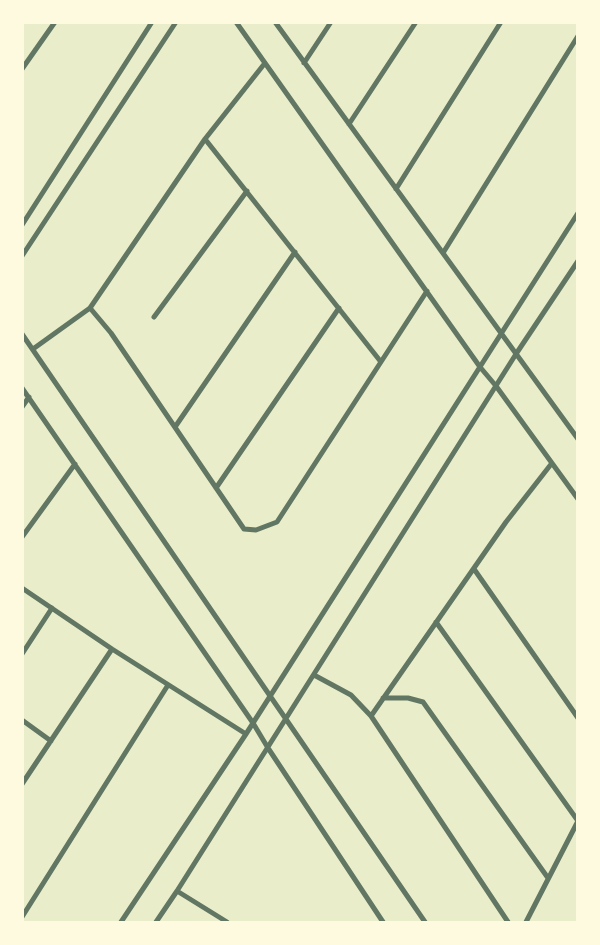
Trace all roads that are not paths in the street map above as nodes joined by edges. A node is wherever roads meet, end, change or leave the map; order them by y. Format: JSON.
{"nodes":[{"id":1,"x":55,"y":22,"type":"edge"},
{"id":2,"x":152,"y":22,"type":"edge"},
{"id":3,"x":176,"y":22,"type":"edge"},
{"id":4,"x":236,"y":22,"type":"edge"},
{"id":5,"x":275,"y":22,"type":"edge"},
{"id":6,"x":331,"y":22,"type":"edge"},
{"id":7,"x":416,"y":22,"type":"edge"},
{"id":8,"x":501,"y":22,"type":"edge"},
{"id":9,"x":578,"y":36,"type":"edge"},
{"id":10,"x":265,"y":63,"type":"junction"},
{"id":11,"x":304,"y":63,"type":"junction"},
{"id":12,"x":22,"y":69,"type":"edge"},
{"id":13,"x":349,"y":124,"type":"junction"},
{"id":14,"x":205,"y":139,"type":"junction"},
{"id":15,"x":396,"y":189,"type":"junction"},
{"id":16,"x":246,"y":191,"type":"junction"},
{"id":17,"x":578,"y":213,"type":"edge"},
{"id":18,"x":22,"y":225,"type":"edge"},
{"id":19,"x":295,"y":252,"type":"junction"},
{"id":20,"x":443,"y":253,"type":"junction"},
{"id":21,"x":22,"y":256,"type":"edge"},
{"id":22,"x":578,"y":261,"type":"edge"},
{"id":23,"x":427,"y":291,"type":"junction"},
{"id":24,"x":90,"y":308,"type":"junction"},
{"id":25,"x":339,"y":308,"type":"junction"},
{"id":26,"x":154,"y":316,"type":"dead end"},
{"id":27,"x":22,"y":334,"type":"edge"},
{"id":28,"x":502,"y":334,"type":"junction"},
{"id":29,"x":33,"y":349,"type":"junction"},
{"id":30,"x":516,"y":354,"type":"junction"},
{"id":31,"x":381,"y":362,"type":"junction"},
{"id":32,"x":480,"y":366,"type":"junction"},
{"id":33,"x":496,"y":386,"type":"junction"},
{"id":34,"x":22,"y":388,"type":"edge"},
{"id":35,"x":29,"y":398,"type":"junction"},
{"id":36,"x":22,"y":407,"type":"edge"},
{"id":37,"x":175,"y":427,"type":"junction"},
{"id":38,"x":578,"y":439,"type":"edge"},
{"id":39,"x":552,"y":463,"type":"junction"},
{"id":40,"x":75,"y":464,"type":"junction"},
{"id":41,"x":216,"y":488,"type":"junction"},
{"id":42,"x":578,"y":499,"type":"edge"},
{"id":43,"x":22,"y":537,"type":"edge"},
{"id":44,"x":474,"y":568,"type":"junction"},
{"id":45,"x":22,"y":588,"type":"edge"},
{"id":46,"x":52,"y":608,"type":"junction"},
{"id":47,"x":436,"y":622,"type":"junction"},
{"id":48,"x":112,"y":650,"type":"junction"},
{"id":49,"x":22,"y":654,"type":"edge"},
{"id":50,"x":314,"y":675,"type":"junction"},
{"id":51,"x":168,"y":685,"type":"junction"},
{"id":52,"x":270,"y":696,"type":"junction"},
{"id":53,"x":383,"y":698,"type":"junction"},
{"id":54,"x":371,"y":716,"type":"junction"},
{"id":55,"x":578,"y":718,"type":"edge"},
{"id":56,"x":22,"y":720,"type":"edge"},
{"id":57,"x":286,"y":720,"type":"junction"},
{"id":58,"x":253,"y":723,"type":"junction"},
{"id":59,"x":246,"y":734,"type":"junction"},
{"id":60,"x":51,"y":742,"type":"junction"},
{"id":61,"x":268,"y":748,"type":"junction"},
{"id":62,"x":22,"y":784,"type":"edge"},
{"id":63,"x":578,"y":821,"type":"edge"},
{"id":64,"x":548,"y":878,"type":"junction"},
{"id":65,"x":177,"y":891,"type":"junction"},
{"id":66,"x":22,"y":917,"type":"edge"},
{"id":67,"x":121,"y":922,"type":"edge"},
{"id":68,"x":156,"y":922,"type":"edge"},
{"id":69,"x":228,"y":922,"type":"edge"},
{"id":70,"x":383,"y":922,"type":"edge"},
{"id":71,"x":425,"y":922,"type":"edge"},
{"id":72,"x":508,"y":922,"type":"edge"},
{"id":73,"x":526,"y":922,"type":"edge"}],
"edges":[{"from":1,"to":12,"type":"street"},
{"from":2,"to":18,"type":"street"},
{"from":3,"to":21,"type":"street"},
{"from":4,"to":10,"type":"street"},
{"from":5,"to":11,"type":"street"},
{"from":6,"to":11,"type":"street"},
{"from":7,"to":13,"type":"street"},
{"from":8,"to":15,"type":"street"},
{"from":9,"to":20,"type":"street"},
{"from":10,"to":14,"type":"street"},
{"from":10,"to":23,"type":"street"},
{"from":11,"to":13,"type":"street"},
{"from":13,"to":15,"type":"street"},
{"from":14,"to":16,"type":"street"},
{"from":14,"to":24,"type":"street"},
{"from":15,"to":20,"type":"street"},
{"from":16,"to":19,"type":"street"},
{"from":16,"to":26,"type":"street"},
{"from":17,"to":28,"type":"street"},
{"from":19,"to":25,"type":"street"},
{"from":19,"to":37,"type":"street"},
{"from":20,"to":28,"type":"street"},
{"from":22,"to":30,"type":"street"},
{"from":23,"to":31,"type":"street"},
{"from":23,"to":32,"type":"street"},
{"from":24,"to":29,"type":"street"},
{"from":24,"to":37,"type":"street"},
{"from":25,"to":31,"type":"street"},
{"from":25,"to":41,"type":"street"},
{"from":27,"to":29,"type":"street"},
{"from":28,"to":30,"type":"street"},
{"from":28,"to":32,"type":"street"},
{"from":29,"to":52,"type":"street"},
{"from":30,"to":33,"type":"street"},
{"from":30,"to":38,"type":"street"},
{"from":31,"to":41,"type":"street"},
{"from":32,"to":33,"type":"street"},
{"from":32,"to":52,"type":"street"},
{"from":33,"to":39,"type":"street"},
{"from":33,"to":50,"type":"street"},
{"from":34,"to":35,"type":"street"},
{"from":35,"to":36,"type":"street"},
{"from":35,"to":40,"type":"street"},
{"from":37,"to":41,"type":"street"},
{"from":39,"to":42,"type":"street"},
{"from":39,"to":44,"type":"street"},
{"from":40,"to":43,"type":"street"},
{"from":40,"to":58,"type":"street"},
{"from":44,"to":47,"type":"street"},
{"from":44,"to":55,"type":"street"},
{"from":45,"to":46,"type":"street"},
{"from":46,"to":48,"type":"street"},
{"from":46,"to":49,"type":"street"},
{"from":47,"to":53,"type":"street"},
{"from":47,"to":63,"type":"street"},
{"from":48,"to":51,"type":"street"},
{"from":48,"to":60,"type":"street"},
{"from":50,"to":54,"type":"street"},
{"from":50,"to":57,"type":"street"},
{"from":51,"to":59,"type":"street"},
{"from":51,"to":66,"type":"street"},
{"from":52,"to":57,"type":"street"},
{"from":52,"to":58,"type":"street"},
{"from":53,"to":54,"type":"street"},
{"from":53,"to":64,"type":"street"},
{"from":54,"to":72,"type":"street"},
{"from":56,"to":60,"type":"street"},
{"from":57,"to":61,"type":"street"},
{"from":57,"to":71,"type":"street"},
{"from":58,"to":59,"type":"street"},
{"from":58,"to":61,"type":"street"},
{"from":59,"to":67,"type":"street"},
{"from":60,"to":62,"type":"street"},
{"from":61,"to":65,"type":"street"},
{"from":61,"to":70,"type":"street"},
{"from":63,"to":64,"type":"street"},
{"from":64,"to":73,"type":"street"},
{"from":65,"to":68,"type":"street"},
{"from":65,"to":69,"type":"street"}]}
